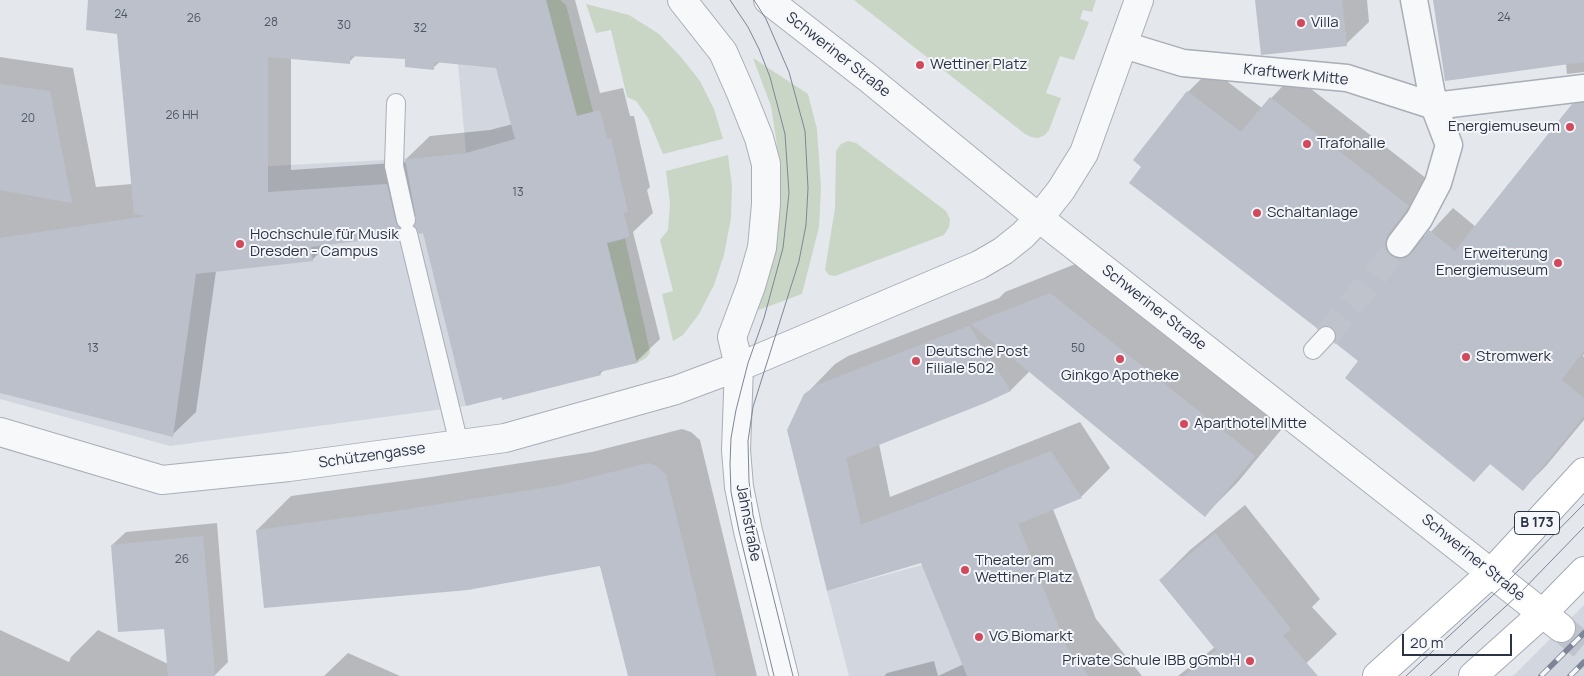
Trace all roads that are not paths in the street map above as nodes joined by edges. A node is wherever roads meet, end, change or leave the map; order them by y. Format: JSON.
{"nodes":[{"id":1,"x":682,"y":0,"type":"edge"},
{"id":2,"x":768,"y":0,"type":"edge"},
{"id":3,"x":1139,"y":0,"type":"edge"},
{"id":4,"x":1414,"y":0,"type":"edge"},
{"id":5,"x":1124,"y":45,"type":"junction"},
{"id":6,"x":1584,"y":88,"type":"edge"},
{"id":7,"x":396,"y":102,"type":"dead end"},
{"id":8,"x":1434,"y":106,"type":"junction"},
{"id":9,"x":1039,"y":218,"type":"junction"},
{"id":10,"x":1400,"y":244,"type":"tunnel mouth"},
{"id":11,"x":1326,"y":336,"type":"tunnel mouth"},
{"id":12,"x":1313,"y":350,"type":"dead end"},
{"id":13,"x":740,"y":366,"type":"junction"},
{"id":14,"x":0,"y":432,"type":"edge"},
{"id":15,"x":459,"y":444,"type":"junction"},
{"id":16,"x":1584,"y":472,"type":"edge"},
{"id":17,"x":1584,"y":571,"type":"edge"},
{"id":18,"x":1491,"y":572,"type":"junction"},
{"id":19,"x":1551,"y":621,"type":"junction"},
{"id":20,"x":784,"y":676,"type":"edge"},
{"id":21,"x":1377,"y":676,"type":"edge"},
{"id":22,"x":1473,"y":676,"type":"edge"}],
"edges":[{"from":1,"to":13,"type":"street"},
{"from":2,"to":9,"type":"street","name":"Schweriner Straße"},
{"from":3,"to":5,"type":"street"},
{"from":4,"to":8,"type":"street"},
{"from":5,"to":8,"type":"street","name":"Kraftwerk Mitte"},
{"from":5,"to":9,"type":"street"},
{"from":6,"to":8,"type":"street"},
{"from":7,"to":15,"type":"lane"},
{"from":8,"to":10,"type":"street"},
{"from":9,"to":13,"type":"street"},
{"from":9,"to":18,"type":"street","name":"Schweriner Straße"},
{"from":11,"to":12,"type":"lane"},
{"from":13,"to":15,"type":"street","name":"Schützengasse"},
{"from":13,"to":20,"type":"street","name":"Jahnstraße"},
{"from":14,"to":15,"type":"street","name":"Schützengasse"},
{"from":16,"to":18,"type":"main road","number":"B 173"},
{"from":17,"to":19,"type":"main road"},
{"from":18,"to":19,"type":"main road","name":"Schweriner Straße"},
{"from":18,"to":21,"type":"main road","number":"B 173"},
{"from":19,"to":22,"type":"main road"}]}
